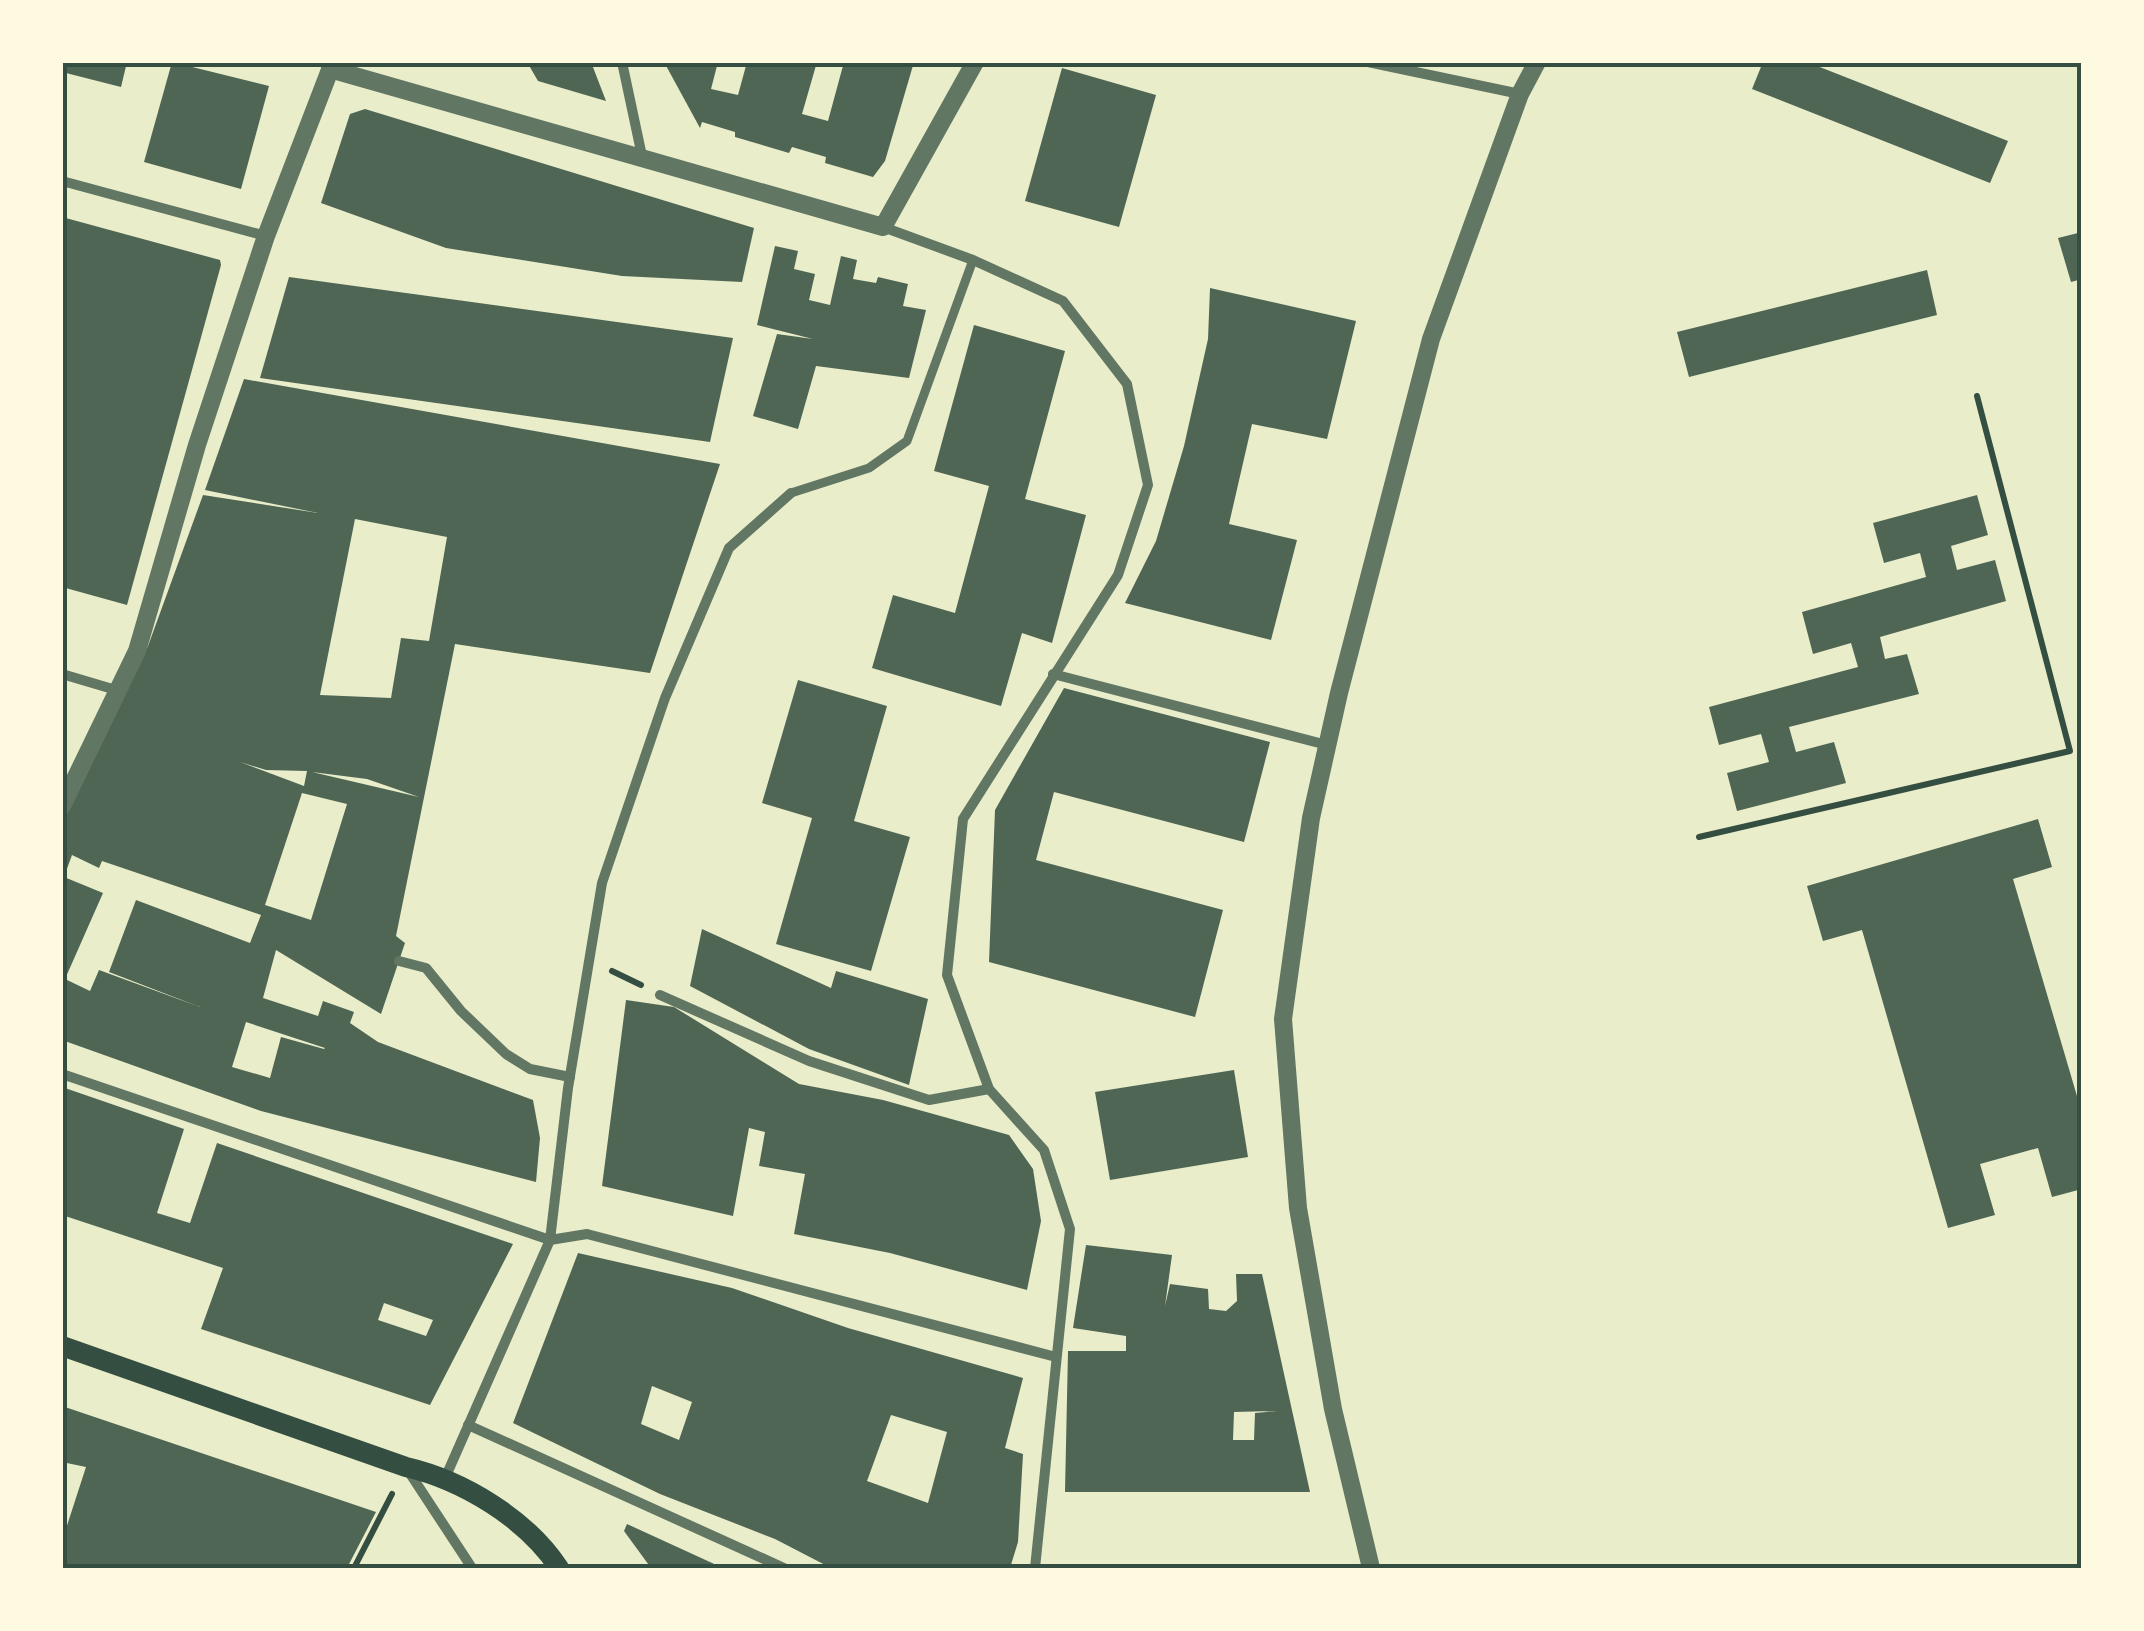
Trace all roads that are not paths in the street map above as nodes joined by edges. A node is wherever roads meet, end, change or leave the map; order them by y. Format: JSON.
{"nodes":[{"id":1,"x":622,"y":62,"type":"edge"},
{"id":2,"x":975,"y":62,"type":"edge"},
{"id":3,"x":1368,"y":62,"type":"edge"},
{"id":4,"x":1537,"y":62,"type":"edge"},
{"id":5,"x":331,"y":66,"type":"edge"},
{"id":6,"x":1520,"y":94,"type":"junction"},
{"id":7,"x":642,"y":156,"type":"junction"},
{"id":8,"x":62,"y":181,"type":"edge"},
{"id":9,"x":883,"y":227,"type":"junction"},
{"id":10,"x":266,"y":236,"type":"junction"},
{"id":11,"x":973,"y":260,"type":"junction"},
{"id":12,"x":791,"y":493,"type":"joint"},
{"id":13,"x":62,"y":674,"type":"edge"},
{"id":14,"x":1052,"y":674,"type":"junction"},
{"id":15,"x":116,"y":690,"type":"junction"},
{"id":16,"x":1327,"y":745,"type":"junction"},
{"id":17,"x":62,"y":806,"type":"edge"},
{"id":18,"x":399,"y":962,"type":"dead end"},
{"id":19,"x":660,"y":995,"type":"road end"},
{"id":20,"x":62,"y":1074,"type":"edge"},
{"id":21,"x":570,"y":1078,"type":"junction"},
{"id":22,"x":989,"y":1089,"type":"junction"},
{"id":23,"x":550,"y":1240,"type":"junction"},
{"id":24,"x":62,"y":1346,"type":"edge"},
{"id":25,"x":1056,"y":1357,"type":"junction"},
{"id":26,"x":468,"y":1425,"type":"junction"},
{"id":27,"x":406,"y":1467,"type":"junction"},
{"id":28,"x":446,"y":1476,"type":"junction"},
{"id":29,"x":472,"y":1568,"type":"edge"},
{"id":30,"x":558,"y":1568,"type":"edge"},
{"id":31,"x":784,"y":1568,"type":"edge"},
{"id":32,"x":1035,"y":1568,"type":"edge"},
{"id":33,"x":1371,"y":1568,"type":"edge"}],
"edges":[{"from":1,"to":7,"type":"street"},
{"from":2,"to":9,"type":"street"},
{"from":3,"to":6,"type":"street"},
{"from":4,"to":6,"type":"street"},
{"from":5,"to":7,"type":"street"},
{"from":5,"to":10,"type":"street"},
{"from":6,"to":16,"type":"street"},
{"from":7,"to":9,"type":"street"},
{"from":8,"to":10,"type":"street"},
{"from":9,"to":11,"type":"street"},
{"from":10,"to":15,"type":"street"},
{"from":11,"to":12,"type":"street"},
{"from":11,"to":14,"type":"street"},
{"from":12,"to":21,"type":"street"},
{"from":13,"to":15,"type":"street"},
{"from":14,"to":16,"type":"street"},
{"from":14,"to":22,"type":"street"},
{"from":15,"to":17,"type":"street"},
{"from":16,"to":33,"type":"street"},
{"from":18,"to":21,"type":"street"},
{"from":19,"to":22,"type":"street"},
{"from":20,"to":23,"type":"street"},
{"from":21,"to":23,"type":"street"},
{"from":22,"to":25,"type":"street"},
{"from":23,"to":25,"type":"street"},
{"from":23,"to":26,"type":"street"},
{"from":24,"to":27,"type":"main road"},
{"from":25,"to":32,"type":"street"},
{"from":26,"to":28,"type":"street"},
{"from":26,"to":31,"type":"street"},
{"from":27,"to":28,"type":"main road"},
{"from":27,"to":29,"type":"street"},
{"from":28,"to":30,"type":"main road"}]}
